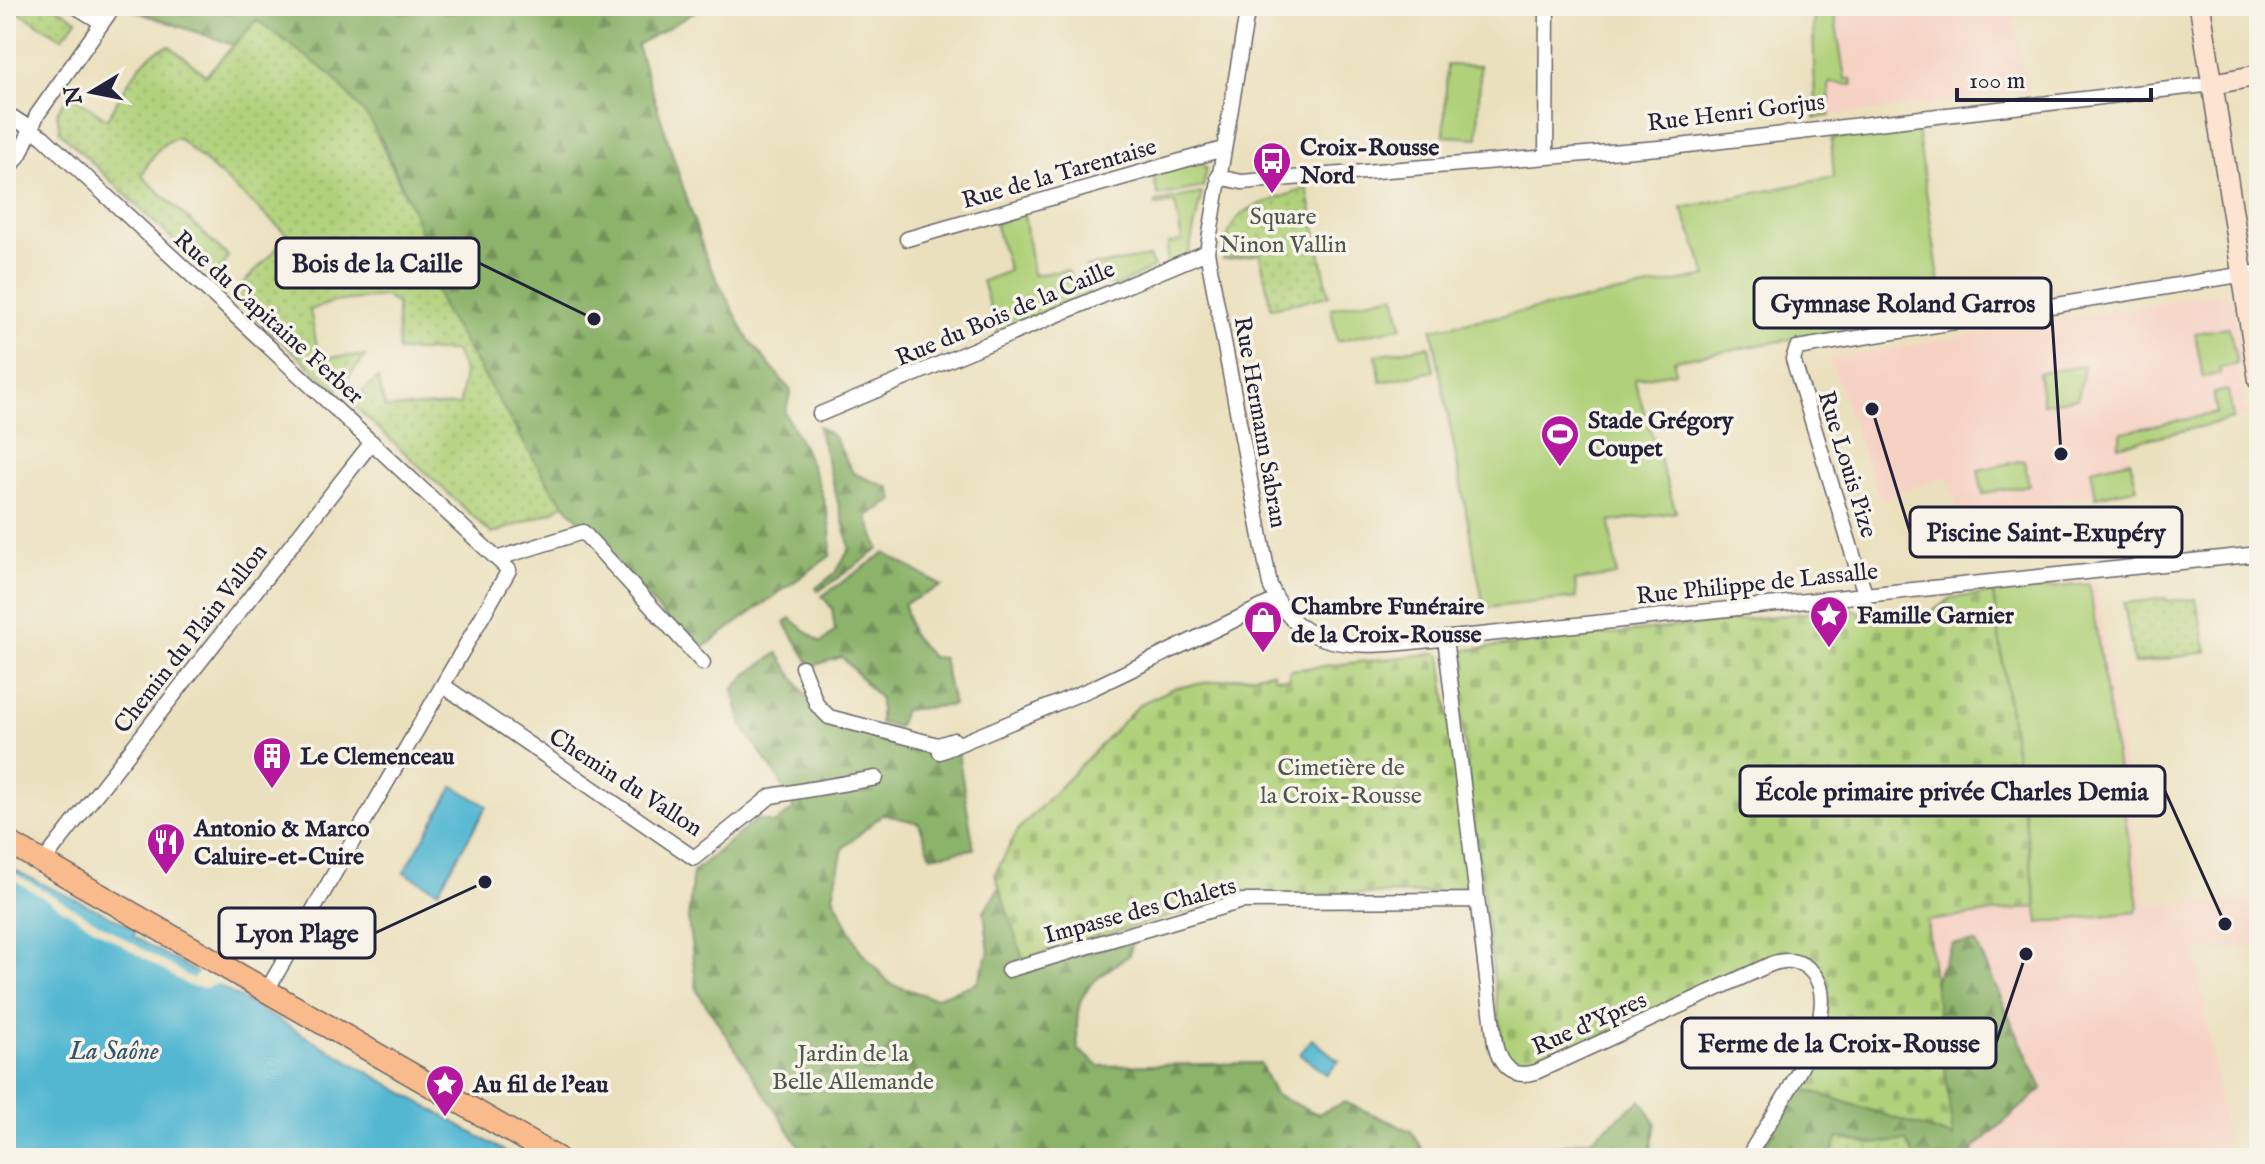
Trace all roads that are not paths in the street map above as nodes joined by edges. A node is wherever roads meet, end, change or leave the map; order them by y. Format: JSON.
{"nodes":[{"id":1,"x":75,"y":6,"type":"edge"},
{"id":2,"x":114,"y":6,"type":"edge"},
{"id":3,"x":1248,"y":6,"type":"edge"},
{"id":4,"x":1547,"y":6,"type":"edge"},
{"id":5,"x":2200,"y":6,"type":"edge"},
{"id":6,"x":101,"y":22,"type":"junction"},
{"id":7,"x":2259,"y":75,"type":"edge"},
{"id":8,"x":2213,"y":84,"type":"junction"},
{"id":9,"x":6,"y":113,"type":"edge"},
{"id":10,"x":31,"y":130,"type":"junction"},
{"id":11,"x":1223,"y":149,"type":"junction"},
{"id":12,"x":1546,"y":157,"type":"junction"},
{"id":13,"x":6,"y":174,"type":"edge"},
{"id":14,"x":1218,"y":177,"type":"junction"},
{"id":15,"x":907,"y":239,"type":"dead end"},
{"id":16,"x":1207,"y":252,"type":"junction"},
{"id":17,"x":2246,"y":274,"type":"junction"},
{"id":18,"x":2259,"y":321,"type":"edge"},
{"id":19,"x":2259,"y":380,"type":"edge"},
{"id":20,"x":820,"y":414,"type":"dead end"},
{"id":21,"x":372,"y":442,"type":"junction"},
{"id":22,"x":2259,"y":554,"type":"edge"},
{"id":23,"x":499,"y":558,"type":"junction"},
{"id":24,"x":1865,"y":594,"type":"junction"},
{"id":25,"x":1276,"y":600,"type":"junction"},
{"id":26,"x":1445,"y":638,"type":"junction"},
{"id":27,"x":703,"y":663,"type":"dead end"},
{"id":28,"x":802,"y":667,"type":"dead end"},
{"id":29,"x":444,"y":686,"type":"junction"},
{"id":30,"x":1019,"y":719,"type":"junction"},
{"id":31,"x":940,"y":752,"type":"dead end"},
{"id":32,"x":876,"y":778,"type":"dead end"},
{"id":33,"x":6,"y":841,"type":"edge"},
{"id":34,"x":43,"y":862,"type":"junction"},
{"id":35,"x":1477,"y":900,"type":"junction"},
{"id":36,"x":1008,"y":970,"type":"dead end"},
{"id":37,"x":266,"y":992,"type":"junction"},
{"id":38,"x":557,"y":1158,"type":"edge"},
{"id":39,"x":1751,"y":1158,"type":"edge"}],
"edges":[{"from":1,"to":6,"type":"street"},
{"from":2,"to":6,"type":"street"},
{"from":3,"to":11,"type":"street","name":"Rue Hermann Sabran"},
{"from":4,"to":12,"type":"street"},
{"from":5,"to":8,"type":"street"},
{"from":6,"to":10,"type":"street"},
{"from":7,"to":8,"type":"street","name":"Rue Henri Gorjus"},
{"from":8,"to":12,"type":"street","name":"Rue Henri Gorjus"},
{"from":8,"to":17,"type":"street"},
{"from":9,"to":10,"type":"street","name":"Rue du Capitaine Ferber"},
{"from":10,"to":13,"type":"street"},
{"from":10,"to":21,"type":"street","name":"Rue du Capitaine Ferber"},
{"from":11,"to":14,"type":"street","name":"Rue Hermann Sabran"},
{"from":11,"to":15,"type":"street","name":"Rue de la Tarentaise"},
{"from":12,"to":14,"type":"street","name":"Rue Henri Gorjus"},
{"from":14,"to":16,"type":"street","name":"Rue Hermann Sabran"},
{"from":16,"to":20,"type":"street","name":"Rue du Bois de la Caille"},
{"from":16,"to":25,"type":"street","name":"Rue Hermann Sabran"},
{"from":17,"to":18,"type":"street"},
{"from":17,"to":19,"type":"street"},
{"from":17,"to":24,"type":"street","name":"Rue Louis Pize"},
{"from":21,"to":23,"type":"street","name":"Rue du Capitaine Ferber"},
{"from":21,"to":34,"type":"street","name":"Chemin du Plain Vallon"},
{"from":22,"to":24,"type":"street","name":"Rue Philippe de Lassalle"},
{"from":23,"to":27,"type":"street"},
{"from":23,"to":29,"type":"street"},
{"from":24,"to":26,"type":"street","name":"Rue Philippe de Lassalle"},
{"from":25,"to":26,"type":"street","name":"Rue Philippe de Lassalle"},
{"from":25,"to":30,"type":"street"},
{"from":26,"to":35,"type":"street","name":"Rue d'Ypres"},
{"from":28,"to":30,"type":"street"},
{"from":29,"to":32,"type":"street","name":"Chemin du Vallon"},
{"from":29,"to":37,"type":"street"},
{"from":30,"to":31,"type":"street"},
{"from":33,"to":34,"type":"main road"},
{"from":34,"to":37,"type":"main road"},
{"from":35,"to":36,"type":"street","name":"Impasse des Chalets"},
{"from":35,"to":39,"type":"street","name":"Rue d'Ypres"},
{"from":37,"to":38,"type":"main road"}]}
